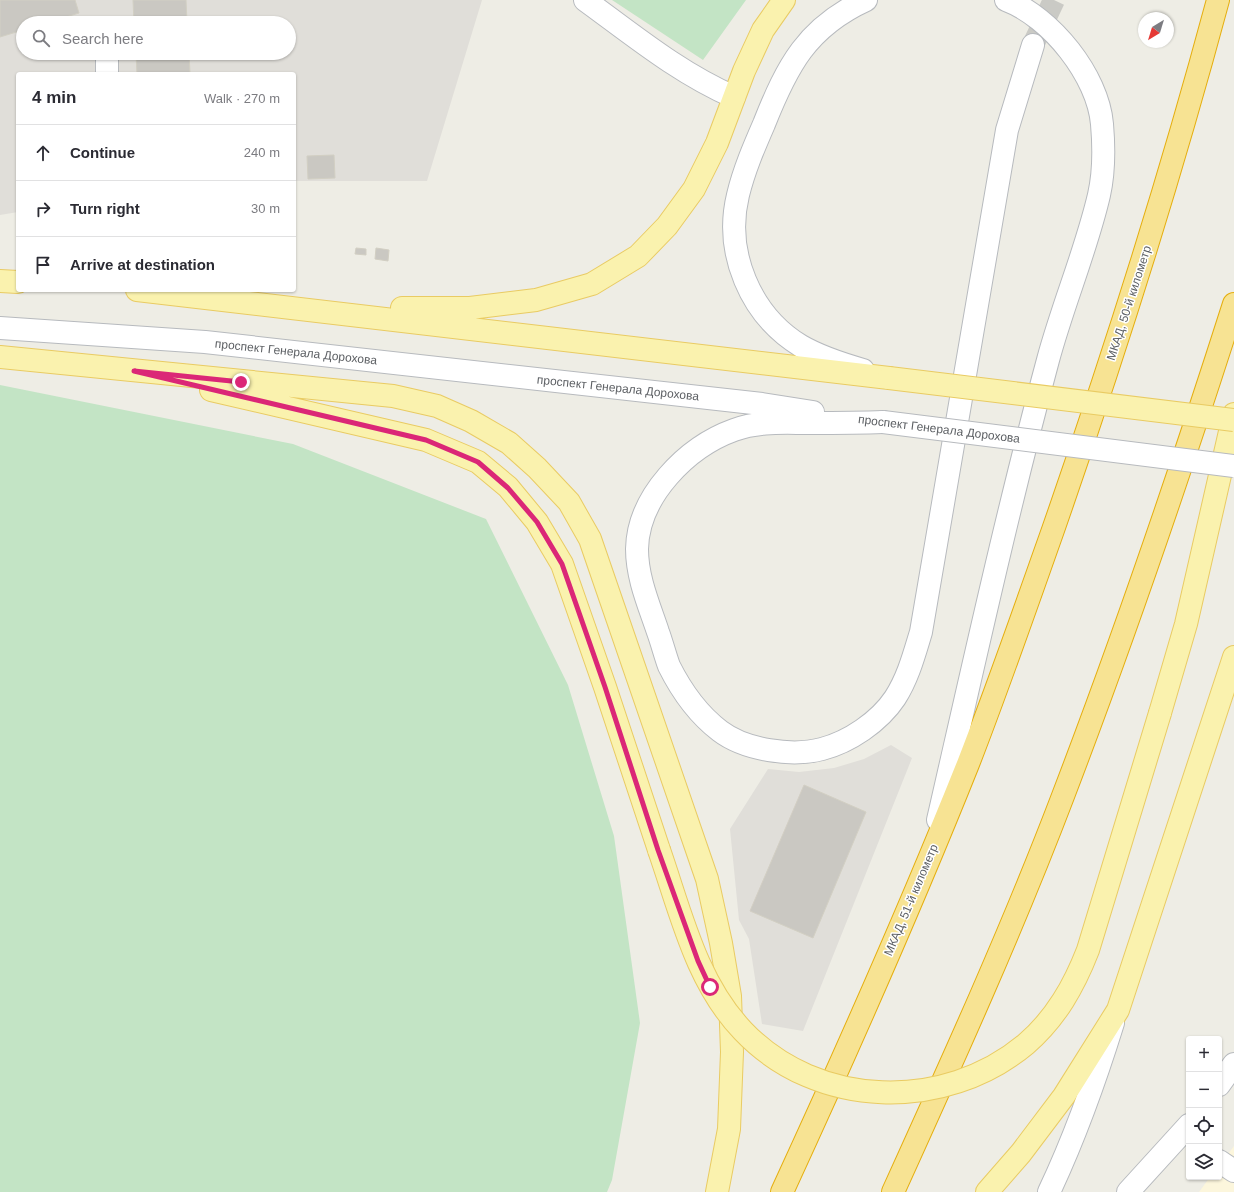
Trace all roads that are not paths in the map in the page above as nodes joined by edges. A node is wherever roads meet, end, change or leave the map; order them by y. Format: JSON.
{"nodes":[{"id":1,"x":586,"y":0,"type":"edge"},
{"id":2,"x":784,"y":0,"type":"edge"},
{"id":3,"x":866,"y":0,"type":"edge"},
{"id":4,"x":1006,"y":0,"type":"edge"},
{"id":5,"x":1218,"y":0,"type":"edge"},
{"id":6,"x":1033,"y":45,"type":"tunnel mouth"},
{"id":7,"x":107,"y":60,"type":"edge"},
{"id":8,"x":107,"y":72,"type":"edge"},
{"id":9,"x":734,"y":97,"type":"junction"},
{"id":10,"x":0,"y":281,"type":"edge"},
{"id":11,"x":16,"y":282,"type":"edge"},
{"id":12,"x":155,"y":292,"type":"edge"},
{"id":13,"x":1234,"y":304,"type":"edge"},
{"id":14,"x":294,"y":307,"type":"junction"},
{"id":15,"x":0,"y":328,"type":"edge"},
{"id":16,"x":0,"y":357,"type":"edge"},
{"id":17,"x":134,"y":371,"type":"junction"},
{"id":18,"x":889,"y":378,"type":"junction"},
{"id":19,"x":1234,"y":414,"type":"edge"},
{"id":20,"x":1234,"y":420,"type":"edge"},
{"id":21,"x":883,"y":422,"type":"junction"},
{"id":22,"x":1234,"y":466,"type":"edge"},
{"id":23,"x":1027,"y":603,"type":"joint"},
{"id":24,"x":1234,"y":657,"type":"edge"},
{"id":25,"x":930,"y":855,"type":"junction"},
{"id":26,"x":1118,"y":1010,"type":"junction"},
{"id":27,"x":1234,"y":1064,"type":"edge"},
{"id":28,"x":1222,"y":1081,"type":"edge"},
{"id":29,"x":1186,"y":1134,"type":"edge"},
{"id":30,"x":1222,"y":1163,"type":"edge"},
{"id":31,"x":1234,"y":1171,"type":"edge"},
{"id":32,"x":717,"y":1192,"type":"edge"},
{"id":33,"x":782,"y":1192,"type":"edge"},
{"id":34,"x":893,"y":1192,"type":"edge"},
{"id":35,"x":987,"y":1192,"type":"edge"},
{"id":36,"x":1049,"y":1192,"type":"edge"},
{"id":37,"x":1128,"y":1192,"type":"edge"}],
"edges":[{"from":1,"to":9,"type":"street"},
{"from":2,"to":9,"type":"main road"},
{"from":3,"to":18,"type":"street"},
{"from":4,"to":25,"type":"street"},
{"from":5,"to":23,"type":"highway","name":"МКАД, 50-й километр"},
{"from":6,"to":21,"type":"street"},
{"from":7,"to":8,"type":"street"},
{"from":9,"to":14,"type":"main road"},
{"from":10,"to":11,"type":"main road"},
{"from":12,"to":14,"type":"main road"},
{"from":13,"to":34,"type":"highway"},
{"from":14,"to":18,"type":"main road"},
{"from":15,"to":21,"type":"street","name":"проспект Генерала Дорохова"},
{"from":16,"to":17,"type":"main road"},
{"from":17,"to":19,"type":"main road","bridge":true},
{"from":17,"to":32,"type":"main road"},
{"from":18,"to":20,"type":"main road","bridge":true},
{"from":21,"to":22,"type":"street","name":"проспект Генерала Дорохова","bridge":true},
{"from":23,"to":25,"type":"highway","name":"МКАД, 51-й километр"},
{"from":24,"to":26,"type":"main road"},
{"from":25,"to":33,"type":"highway","name":"МКАД, 51-й километр"},
{"from":26,"to":35,"type":"main road"},
{"from":26,"to":36,"type":"street"},
{"from":27,"to":28,"type":"street"},
{"from":29,"to":37,"type":"street"},
{"from":30,"to":31,"type":"street"}]}
